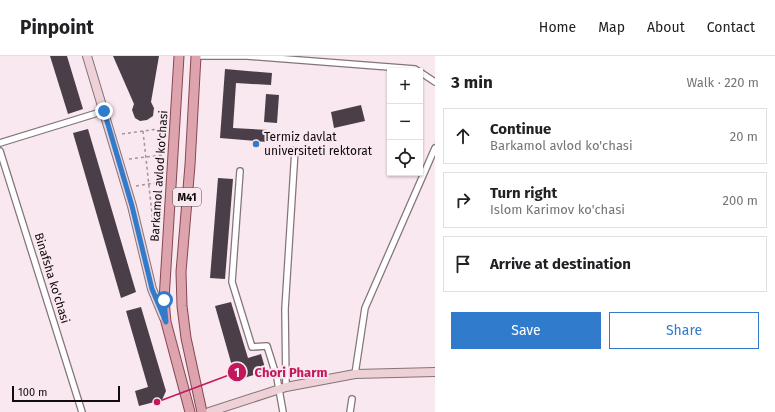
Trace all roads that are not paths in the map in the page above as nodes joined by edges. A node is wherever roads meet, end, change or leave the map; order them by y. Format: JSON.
{"nodes":[{"id":1,"x":87,"y":56,"type":"edge"},
{"id":2,"x":179,"y":56,"type":"edge"},
{"id":3,"x":196,"y":56,"type":"edge"},
{"id":4,"x":199,"y":56,"type":"edge"},
{"id":5,"x":247,"y":56,"type":"edge"},
{"id":6,"x":402,"y":68,"type":"edge"},
{"id":7,"x":423,"y":74,"type":"edge"},
{"id":8,"x":435,"y":82,"type":"edge"},
{"id":9,"x":104,"y":111,"type":"junction"},
{"id":10,"x":0,"y":143,"type":"edge"},
{"id":11,"x":435,"y":148,"type":"edge"},
{"id":12,"x":295,"y":150,"type":"dead end"},
{"id":13,"x":0,"y":151,"type":"edge"},
{"id":14,"x":240,"y":171,"type":"dead end"},
{"id":15,"x":166,"y":322,"type":"junction"},
{"id":16,"x":435,"y":372,"type":"edge"},
{"id":17,"x":355,"y":374,"type":"junction"},
{"id":18,"x":282,"y":388,"type":"junction"},
{"id":19,"x":352,"y":399,"type":"dead end"},
{"id":20,"x":82,"y":412,"type":"edge"},
{"id":21,"x":190,"y":412,"type":"edge"},
{"id":22,"x":202,"y":412,"type":"edge"},
{"id":23,"x":209,"y":412,"type":"edge"},
{"id":24,"x":283,"y":412,"type":"edge"},
{"id":25,"x":350,"y":412,"type":"edge"}],
"edges":[{"from":1,"to":9,"type":"main road"},
{"from":2,"to":15,"type":"main road","name":"Barkamol avlod ko'chasi","number":"M41"},
{"from":3,"to":22,"type":"main road","number":"M41"},
{"from":4,"to":5,"type":"street"},
{"from":5,"to":6,"type":"street"},
{"from":7,"to":8,"type":"street"},
{"from":9,"to":10,"type":"street"},
{"from":9,"to":15,"type":"main road"},
{"from":11,"to":17,"type":"street"},
{"from":12,"to":18,"type":"street"},
{"from":13,"to":20,"type":"street","name":"Binafsha ko'chasi"},
{"from":14,"to":18,"type":"street"},
{"from":15,"to":21,"type":"main road","number":"M41"},
{"from":16,"to":17,"type":"main road"},
{"from":17,"to":18,"type":"main road"},
{"from":18,"to":23,"type":"main road"},
{"from":18,"to":24,"type":"street"},
{"from":19,"to":25,"type":"street"}]}
